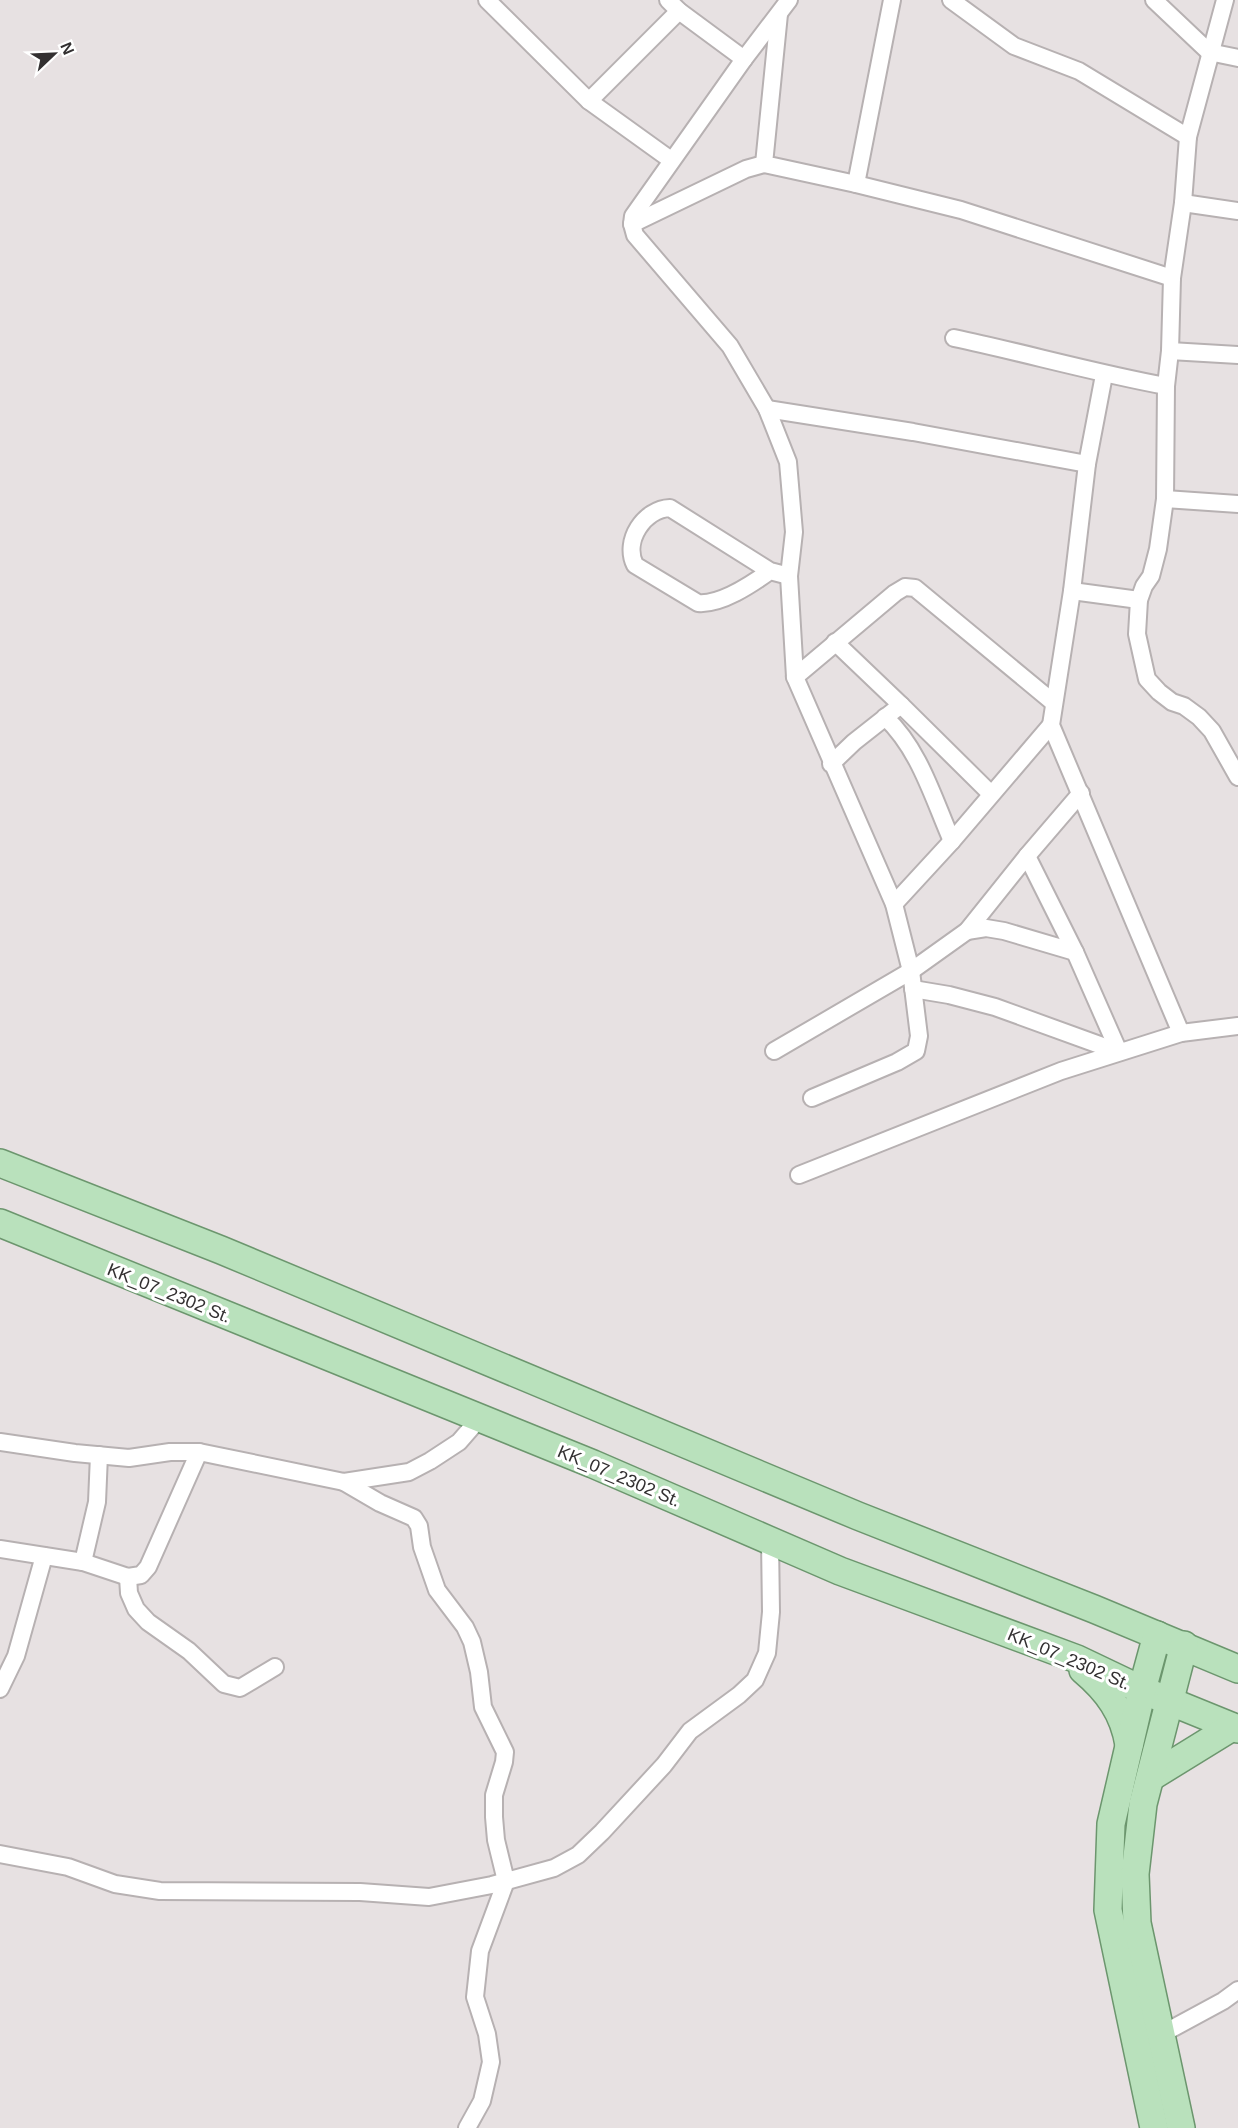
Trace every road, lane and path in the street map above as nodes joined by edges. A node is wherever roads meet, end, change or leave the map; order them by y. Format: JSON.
{"nodes":[{"id":1,"x":487,"y":0,"type":"edge"},
{"id":2,"x":789,"y":0,"type":"edge"},
{"id":3,"x":892,"y":0,"type":"edge"},
{"id":4,"x":951,"y":0,"type":"edge"},
{"id":5,"x":1154,"y":0,"type":"edge"},
{"id":6,"x":1225,"y":0,"type":"edge"},
{"id":7,"x":673,"y":5,"type":"edge"},
{"id":8,"x":779,"y":14,"type":"junction"},
{"id":9,"x":1209,"y":52,"type":"junction"},
{"id":10,"x":1238,"y":58,"type":"edge"},
{"id":11,"x":744,"y":59,"type":"junction"},
{"id":12,"x":589,"y":100,"type":"junction"},
{"id":13,"x":1188,"y":137,"type":"junction"},
{"id":14,"x":671,"y":160,"type":"junction"},
{"id":15,"x":764,"y":164,"type":"junction"},
{"id":16,"x":856,"y":184,"type":"junction"},
{"id":17,"x":1183,"y":203,"type":"junction"},
{"id":18,"x":1238,"y":211,"type":"edge"},
{"id":19,"x":632,"y":224,"type":"junction"},
{"id":20,"x":1172,"y":278,"type":"junction"},
{"id":21,"x":954,"y":338,"type":"dead end"},
{"id":22,"x":1170,"y":351,"type":"junction"},
{"id":23,"x":1238,"y":355,"type":"edge"},
{"id":24,"x":1104,"y":375,"type":"junction"},
{"id":25,"x":1166,"y":386,"type":"junction"},
{"id":26,"x":767,"y":409,"type":"junction"},
{"id":27,"x":1087,"y":464,"type":"junction"},
{"id":28,"x":1165,"y":499,"type":"junction"},
{"id":29,"x":1238,"y":504,"type":"edge"},
{"id":30,"x":770,"y":571,"type":"junction"},
{"id":31,"x":789,"y":576,"type":"junction"},
{"id":32,"x":1072,"y":591,"type":"junction"},
{"id":33,"x":1139,"y":600,"type":"junction"},
{"id":34,"x":835,"y":642,"type":"junction"},
{"id":35,"x":795,"y":677,"type":"junction"},
{"id":36,"x":1054,"y":703,"type":"junction"},
{"id":37,"x":901,"y":705,"type":"junction"},
{"id":38,"x":885,"y":717,"type":"junction"},
{"id":39,"x":1051,"y":726,"type":"junction"},
{"id":40,"x":831,"y":764,"type":"junction"},
{"id":41,"x":1238,"y":777,"type":"edge"},
{"id":42,"x":1081,"y":793,"type":"junction"},
{"id":43,"x":991,"y":794,"type":"junction"},
{"id":44,"x":952,"y":841,"type":"junction"},
{"id":45,"x":1027,"y":856,"type":"junction"},
{"id":46,"x":894,"y":904,"type":"junction"},
{"id":47,"x":967,"y":931,"type":"junction"},
{"id":48,"x":1075,"y":952,"type":"junction"},
{"id":49,"x":911,"y":971,"type":"junction"},
{"id":50,"x":913,"y":989,"type":"junction"},
{"id":51,"x":1238,"y":1026,"type":"edge"},
{"id":52,"x":1181,"y":1033,"type":"junction"},
{"id":53,"x":774,"y":1051,"type":"dead end"},
{"id":54,"x":1119,"y":1053,"type":"junction"},
{"id":55,"x":812,"y":1098,"type":"dead end"},
{"id":56,"x":0,"y":1163,"type":"edge"},
{"id":57,"x":799,"y":1175,"type":"dead end"},
{"id":58,"x":0,"y":1223,"type":"edge"},
{"id":59,"x":479,"y":1419,"type":"junction"},
{"id":60,"x":0,"y":1442,"type":"edge"},
{"id":61,"x":199,"y":1452,"type":"junction"},
{"id":62,"x":99,"y":1455,"type":"junction"},
{"id":63,"x":344,"y":1482,"type":"junction"},
{"id":64,"x":770,"y":1541,"type":"junction"},
{"id":65,"x":0,"y":1549,"type":"edge"},
{"id":66,"x":44,"y":1556,"type":"junction"},
{"id":67,"x":82,"y":1562,"type":"junction"},
{"id":68,"x":128,"y":1577,"type":"junction"},
{"id":69,"x":1157,"y":1635,"type":"junction"},
{"id":70,"x":1184,"y":1645,"type":"junction"},
{"id":71,"x":1064,"y":1654,"type":"junction"},
{"id":72,"x":275,"y":1667,"type":"dead end"},
{"id":73,"x":1238,"y":1669,"type":"edge"},
{"id":74,"x":0,"y":1689,"type":"edge"},
{"id":75,"x":1142,"y":1690,"type":"junction"},
{"id":76,"x":1170,"y":1700,"type":"junction"},
{"id":77,"x":1235,"y":1728,"type":"edge"},
{"id":78,"x":1130,"y":1748,"type":"junction"},
{"id":79,"x":1151,"y":1777,"type":"junction"},
{"id":80,"x":0,"y":1854,"type":"edge"},
{"id":81,"x":506,"y":1881,"type":"junction"},
{"id":82,"x":1238,"y":1990,"type":"edge"},
{"id":83,"x":1162,"y":2034,"type":"junction"},
{"id":84,"x":1143,"y":2074,"type":"junction"},
{"id":85,"x":1171,"y":2074,"type":"junction"},
{"id":86,"x":467,"y":2128,"type":"edge"},
{"id":87,"x":1154,"y":2128,"type":"edge"},
{"id":88,"x":1181,"y":2128,"type":"edge"}],
"edges":[{"from":1,"to":12,"type":"street"},
{"from":2,"to":8,"type":"street"},
{"from":3,"to":16,"type":"street"},
{"from":4,"to":13,"type":"street"},
{"from":5,"to":9,"type":"street"},
{"from":6,"to":9,"type":"street"},
{"from":7,"to":11,"type":"street"},
{"from":7,"to":12,"type":"street"},
{"from":8,"to":11,"type":"street"},
{"from":8,"to":15,"type":"street"},
{"from":9,"to":10,"type":"street"},
{"from":9,"to":13,"type":"street"},
{"from":11,"to":14,"type":"street"},
{"from":12,"to":14,"type":"street"},
{"from":13,"to":17,"type":"street"},
{"from":14,"to":19,"type":"street"},
{"from":15,"to":16,"type":"street"},
{"from":15,"to":19,"type":"street"},
{"from":16,"to":20,"type":"street"},
{"from":17,"to":18,"type":"street"},
{"from":17,"to":20,"type":"street"},
{"from":19,"to":26,"type":"street"},
{"from":20,"to":22,"type":"street"},
{"from":21,"to":24,"type":"street"},
{"from":22,"to":23,"type":"street"},
{"from":22,"to":25,"type":"street"},
{"from":24,"to":25,"type":"street"},
{"from":24,"to":27,"type":"street"},
{"from":25,"to":28,"type":"street"},
{"from":26,"to":27,"type":"street"},
{"from":26,"to":31,"type":"street"},
{"from":27,"to":32,"type":"street"},
{"from":28,"to":29,"type":"street"},
{"from":28,"to":33,"type":"street"},
{"from":30,"to":30,"type":"street"},
{"from":30,"to":31,"type":"street"},
{"from":31,"to":35,"type":"street"},
{"from":32,"to":33,"type":"street"},
{"from":32,"to":36,"type":"street"},
{"from":33,"to":41,"type":"street"},
{"from":34,"to":35,"type":"street"},
{"from":34,"to":36,"type":"street"},
{"from":34,"to":37,"type":"street"},
{"from":35,"to":40,"type":"street"},
{"from":36,"to":39,"type":"street"},
{"from":37,"to":38,"type":"street"},
{"from":37,"to":43,"type":"street"},
{"from":38,"to":40,"type":"street"},
{"from":38,"to":44,"type":"street"},
{"from":39,"to":42,"type":"street"},
{"from":39,"to":43,"type":"street"},
{"from":40,"to":46,"type":"street"},
{"from":42,"to":45,"type":"street"},
{"from":42,"to":52,"type":"street"},
{"from":43,"to":44,"type":"street"},
{"from":44,"to":46,"type":"street"},
{"from":45,"to":47,"type":"street"},
{"from":45,"to":48,"type":"street"},
{"from":46,"to":49,"type":"street"},
{"from":47,"to":48,"type":"street"},
{"from":47,"to":49,"type":"street"},
{"from":48,"to":54,"type":"street"},
{"from":49,"to":50,"type":"street"},
{"from":49,"to":53,"type":"street"},
{"from":50,"to":54,"type":"street"},
{"from":50,"to":55,"type":"street"},
{"from":51,"to":52,"type":"street"},
{"from":52,"to":54,"type":"street"},
{"from":54,"to":57,"type":"street"},
{"from":56,"to":69,"type":"main road"},
{"from":58,"to":59,"type":"main road","name":"KK_07_2302 St."},
{"from":59,"to":63,"type":"street"},
{"from":59,"to":64,"type":"main road","name":"KK_07_2302 St."},
{"from":60,"to":62,"type":"street"},
{"from":61,"to":62,"type":"street"},
{"from":61,"to":63,"type":"street"},
{"from":61,"to":68,"type":"street"},
{"from":62,"to":67,"type":"street"},
{"from":63,"to":81,"type":"street"},
{"from":64,"to":71,"type":"main road","name":"KK_07_2302 St."},
{"from":64,"to":81,"type":"street"},
{"from":65,"to":66,"type":"street"},
{"from":66,"to":67,"type":"street"},
{"from":66,"to":74,"type":"street"},
{"from":67,"to":68,"type":"street"},
{"from":68,"to":72,"type":"street"},
{"from":69,"to":70,"type":"main road"},
{"from":69,"to":75,"type":"main road"},
{"from":70,"to":73,"type":"main road"},
{"from":70,"to":76,"type":"main road"},
{"from":71,"to":75,"type":"main road","name":"KK_07_2302 St."},
{"from":71,"to":78,"type":"main road"},
{"from":75,"to":76,"type":"main road","name":"KK_07_2302 St."},
{"from":75,"to":78,"type":"main road"},
{"from":76,"to":77,"type":"main road","name":"KK_07_2302 St."},
{"from":76,"to":79,"type":"main road"},
{"from":77,"to":79,"type":"main road"},
{"from":78,"to":84,"type":"main road"},
{"from":79,"to":83,"type":"main road"},
{"from":80,"to":81,"type":"street"},
{"from":81,"to":86,"type":"street"},
{"from":82,"to":83,"type":"street"},
{"from":83,"to":85,"type":"main road"},
{"from":84,"to":85,"type":"main road"},
{"from":84,"to":87,"type":"main road"},
{"from":85,"to":88,"type":"main road"}]}
